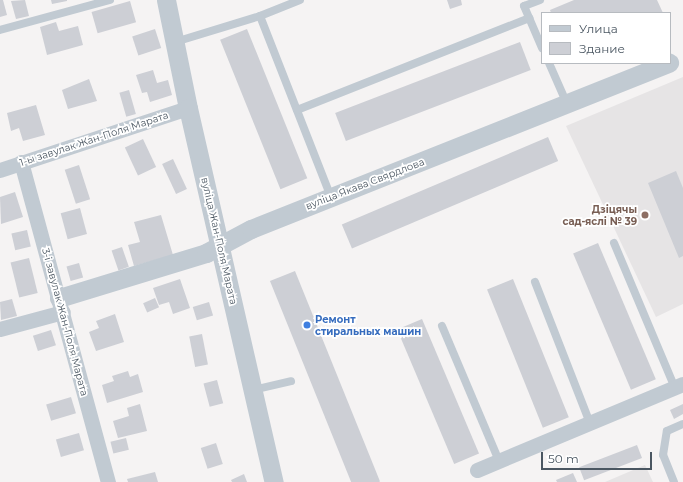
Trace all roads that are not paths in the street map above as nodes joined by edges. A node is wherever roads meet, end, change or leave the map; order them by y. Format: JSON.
{"nodes":[{"id":1,"x":110,"y":0,"type":"edge"},
{"id":2,"x":166,"y":0,"type":"edge"},
{"id":3,"x":300,"y":0,"type":"edge"},
{"id":4,"x":540,"y":0,"type":"edge"},
{"id":5,"x":260,"y":16,"type":"junction"},
{"id":6,"x":529,"y":18,"type":"junction"},
{"id":7,"x":0,"y":30,"type":"edge"},
{"id":8,"x":175,"y":42,"type":"junction"},
{"id":9,"x":541,"y":46,"type":"edge"},
{"id":10,"x":683,"y":57,"type":"edge"},
{"id":11,"x":671,"y":63,"type":"edge"},
{"id":12,"x":549,"y":64,"type":"edge"},
{"id":13,"x":668,"y":64,"type":"edge"},
{"id":14,"x":567,"y":105,"type":"junction"},
{"id":15,"x":188,"y":108,"type":"junction"},
{"id":16,"x":297,"y":110,"type":"junction"},
{"id":17,"x":22,"y":162,"type":"junction"},
{"id":18,"x":0,"y":170,"type":"edge"},
{"id":19,"x":331,"y":197,"type":"junction"},
{"id":20,"x":614,"y":242,"type":"dead end"},
{"id":21,"x":221,"y":245,"type":"junction"},
{"id":22,"x":535,"y":282,"type":"dead end"},
{"id":23,"x":61,"y":305,"type":"junction"},
{"id":24,"x":442,"y":326,"type":"dead end"},
{"id":25,"x":0,"y":329,"type":"edge"},
{"id":26,"x":291,"y":381,"type":"dead end"},
{"id":27,"x":679,"y":386,"type":"edge"},
{"id":28,"x":253,"y":390,"type":"junction"},
{"id":29,"x":590,"y":423,"type":"junction"},
{"id":30,"x":683,"y":424,"type":"edge"},
{"id":31,"x":498,"y":461,"type":"junction"},
{"id":32,"x":477,"y":470,"type":"dead end"},
{"id":33,"x":108,"y":482,"type":"edge"},
{"id":34,"x":274,"y":482,"type":"edge"},
{"id":35,"x":674,"y":482,"type":"edge"}],
"edges":[{"from":1,"to":7,"type":"lane"},
{"from":2,"to":8,"type":"street","name":"вуліца Жан-Поля Марата"},
{"from":3,"to":5,"type":"lane"},
{"from":4,"to":6,"type":"lane"},
{"from":5,"to":8,"type":"lane"},
{"from":5,"to":16,"type":"lane"},
{"from":6,"to":9,"type":"lane"},
{"from":6,"to":16,"type":"lane"},
{"from":8,"to":15,"type":"street","name":"вуліца Жан-Поля Марата"},
{"from":10,"to":11,"type":"street","name":"вуліца Якава Свярдлова"},
{"from":12,"to":14,"type":"lane"},
{"from":13,"to":14,"type":"street","name":"вуліца Якава Свярдлова"},
{"from":14,"to":19,"type":"street","name":"вуліца Якава Свярдлова"},
{"from":15,"to":17,"type":"street","name":"1-ы завулак Жан-Поля Марата"},
{"from":15,"to":21,"type":"street","name":"вуліца Жан-Поля Марата"},
{"from":16,"to":19,"type":"lane"},
{"from":17,"to":18,"type":"street","name":"1-ы завулак Жан-Поля Марата"},
{"from":17,"to":23,"type":"street","name":"3-і завулак Жан-Поля Марата"},
{"from":19,"to":21,"type":"street","name":"вуліца Якава Свярдлова"},
{"from":20,"to":27,"type":"lane"},
{"from":21,"to":23,"type":"street","name":"вуліца Якава Свярдлова"},
{"from":21,"to":28,"type":"street","name":"вуліца Жан-Поля Марата"},
{"from":22,"to":29,"type":"lane"},
{"from":23,"to":25,"type":"street","name":"вуліца Якава Свярдлова"},
{"from":23,"to":33,"type":"street","name":"3-і завулак Жан-Поля Марата"},
{"from":24,"to":31,"type":"lane"},
{"from":26,"to":28,"type":"lane"},
{"from":27,"to":29,"type":"street"},
{"from":28,"to":34,"type":"street","name":"вуліца Жан-Поля Марата"},
{"from":29,"to":31,"type":"street"},
{"from":30,"to":35,"type":"lane"},
{"from":31,"to":32,"type":"street"}]}
